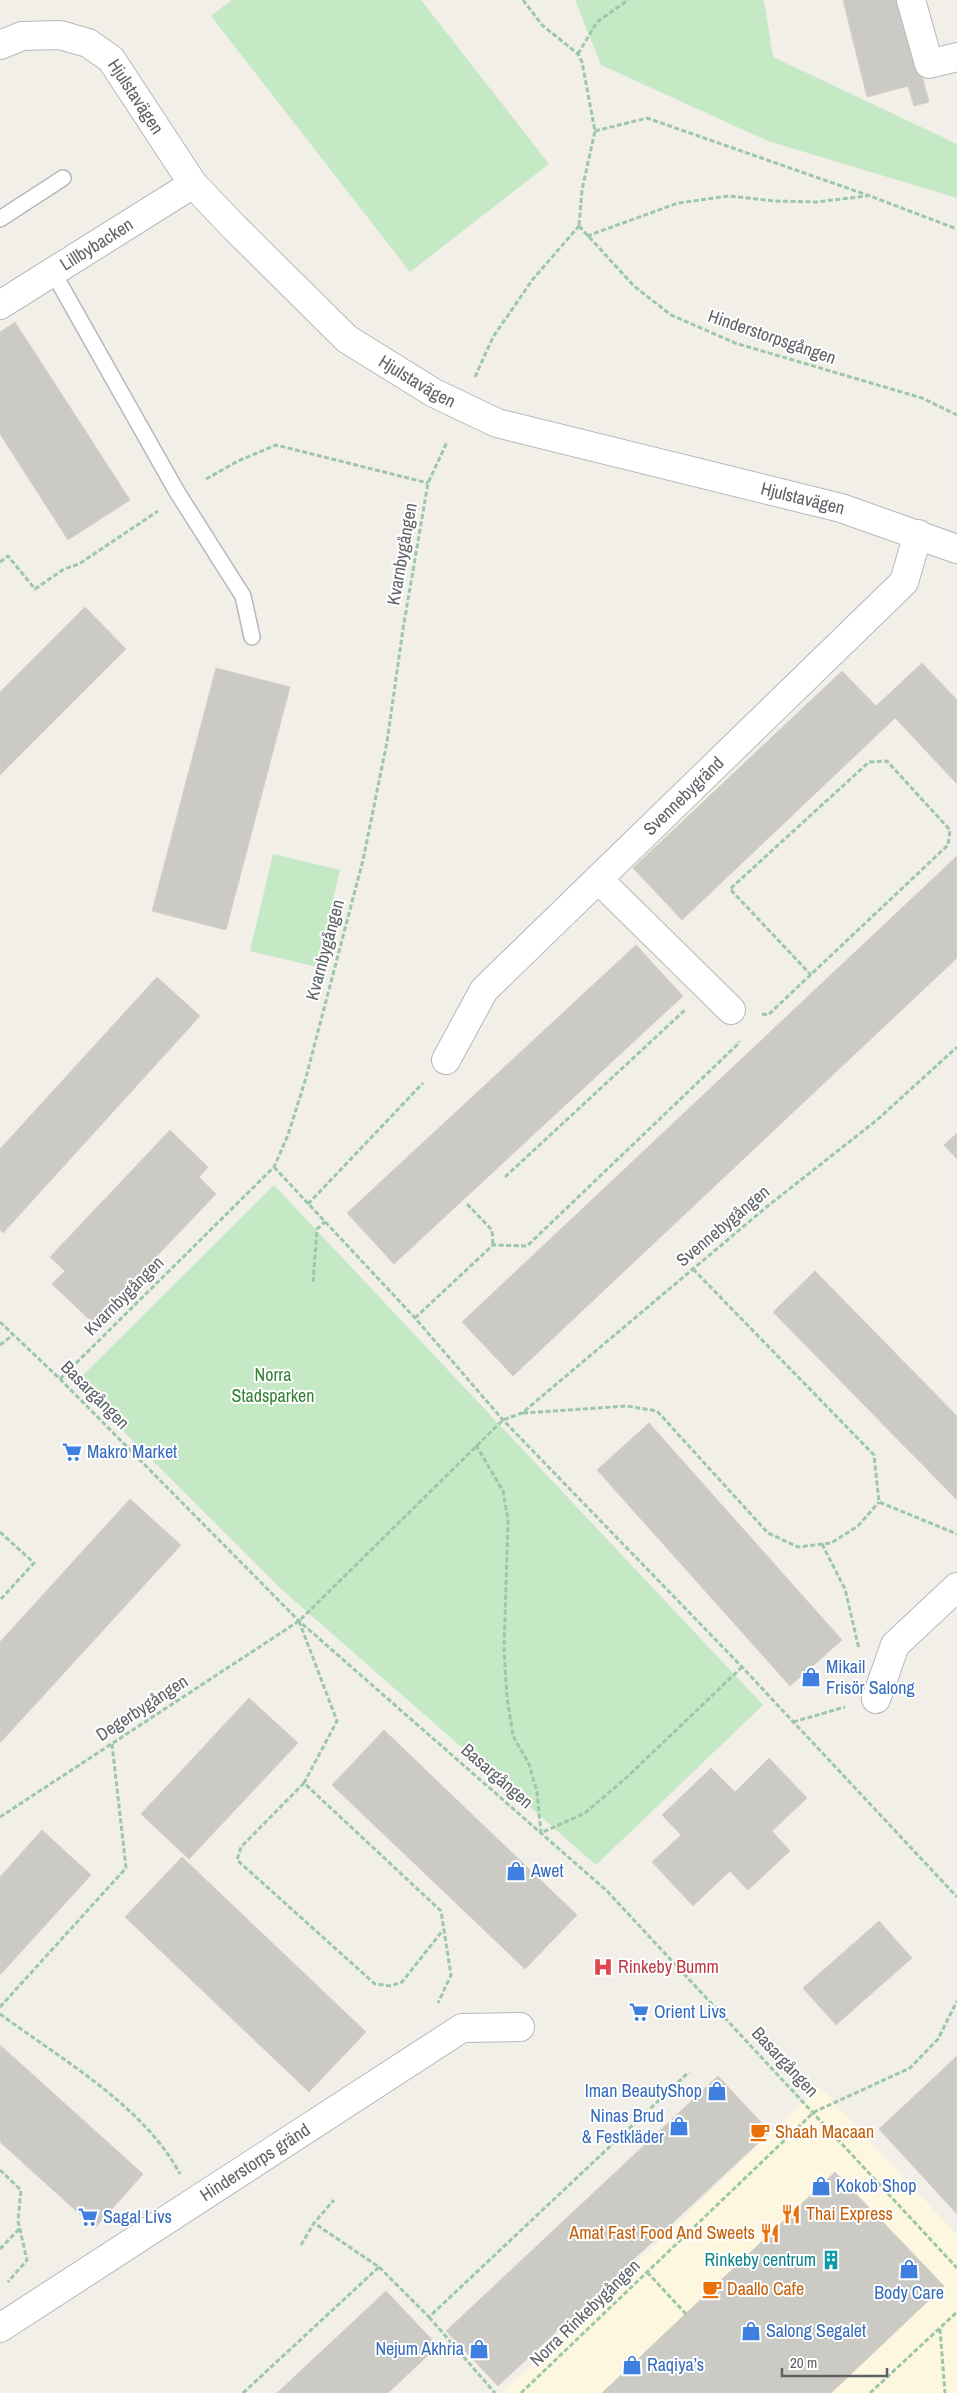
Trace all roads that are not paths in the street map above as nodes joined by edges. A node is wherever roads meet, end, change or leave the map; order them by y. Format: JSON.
{"nodes":[{"id":1,"x":911,"y":0,"type":"edge"},
{"id":2,"x":0,"y":45,"type":"edge"},
{"id":3,"x":957,"y":57,"type":"edge"},
{"id":4,"x":63,"y":178,"type":"dead end"},
{"id":5,"x":193,"y":184,"type":"junction"},
{"id":6,"x":0,"y":219,"type":"edge"},
{"id":7,"x":52,"y":272,"type":"junction"},
{"id":8,"x":0,"y":305,"type":"edge"},
{"id":9,"x":918,"y":534,"type":"junction"},
{"id":10,"x":957,"y":549,"type":"edge"},
{"id":11,"x":252,"y":637,"type":"dead end"},
{"id":12,"x":598,"y":879,"type":"junction"},
{"id":13,"x":731,"y":1010,"type":"dead end"},
{"id":14,"x":446,"y":1060,"type":"road end"},
{"id":15,"x":957,"y":1587,"type":"edge"},
{"id":16,"x":876,"y":1699,"type":"road end"},
{"id":17,"x":520,"y":2027,"type":"dead end"},
{"id":18,"x":0,"y":2328,"type":"edge"}],
"edges":[{"from":1,"to":3,"type":"street"},
{"from":2,"to":5,"type":"street","name":"Hjulstavägen"},
{"from":4,"to":6,"type":"lane"},
{"from":5,"to":7,"type":"street","name":"Lillbybacken"},
{"from":5,"to":9,"type":"street","name":"Hjulstavägen"},
{"from":7,"to":8,"type":"street","name":"Lillbybacken"},
{"from":7,"to":11,"type":"lane"},
{"from":9,"to":10,"type":"street","name":"Hjulstavägen"},
{"from":9,"to":12,"type":"street","name":"Svennebygränd"},
{"from":12,"to":13,"type":"street"},
{"from":12,"to":14,"type":"street","name":"Svennebygränd"},
{"from":15,"to":16,"type":"street"},
{"from":17,"to":18,"type":"street","name":"Hinderstorps gränd"}]}
